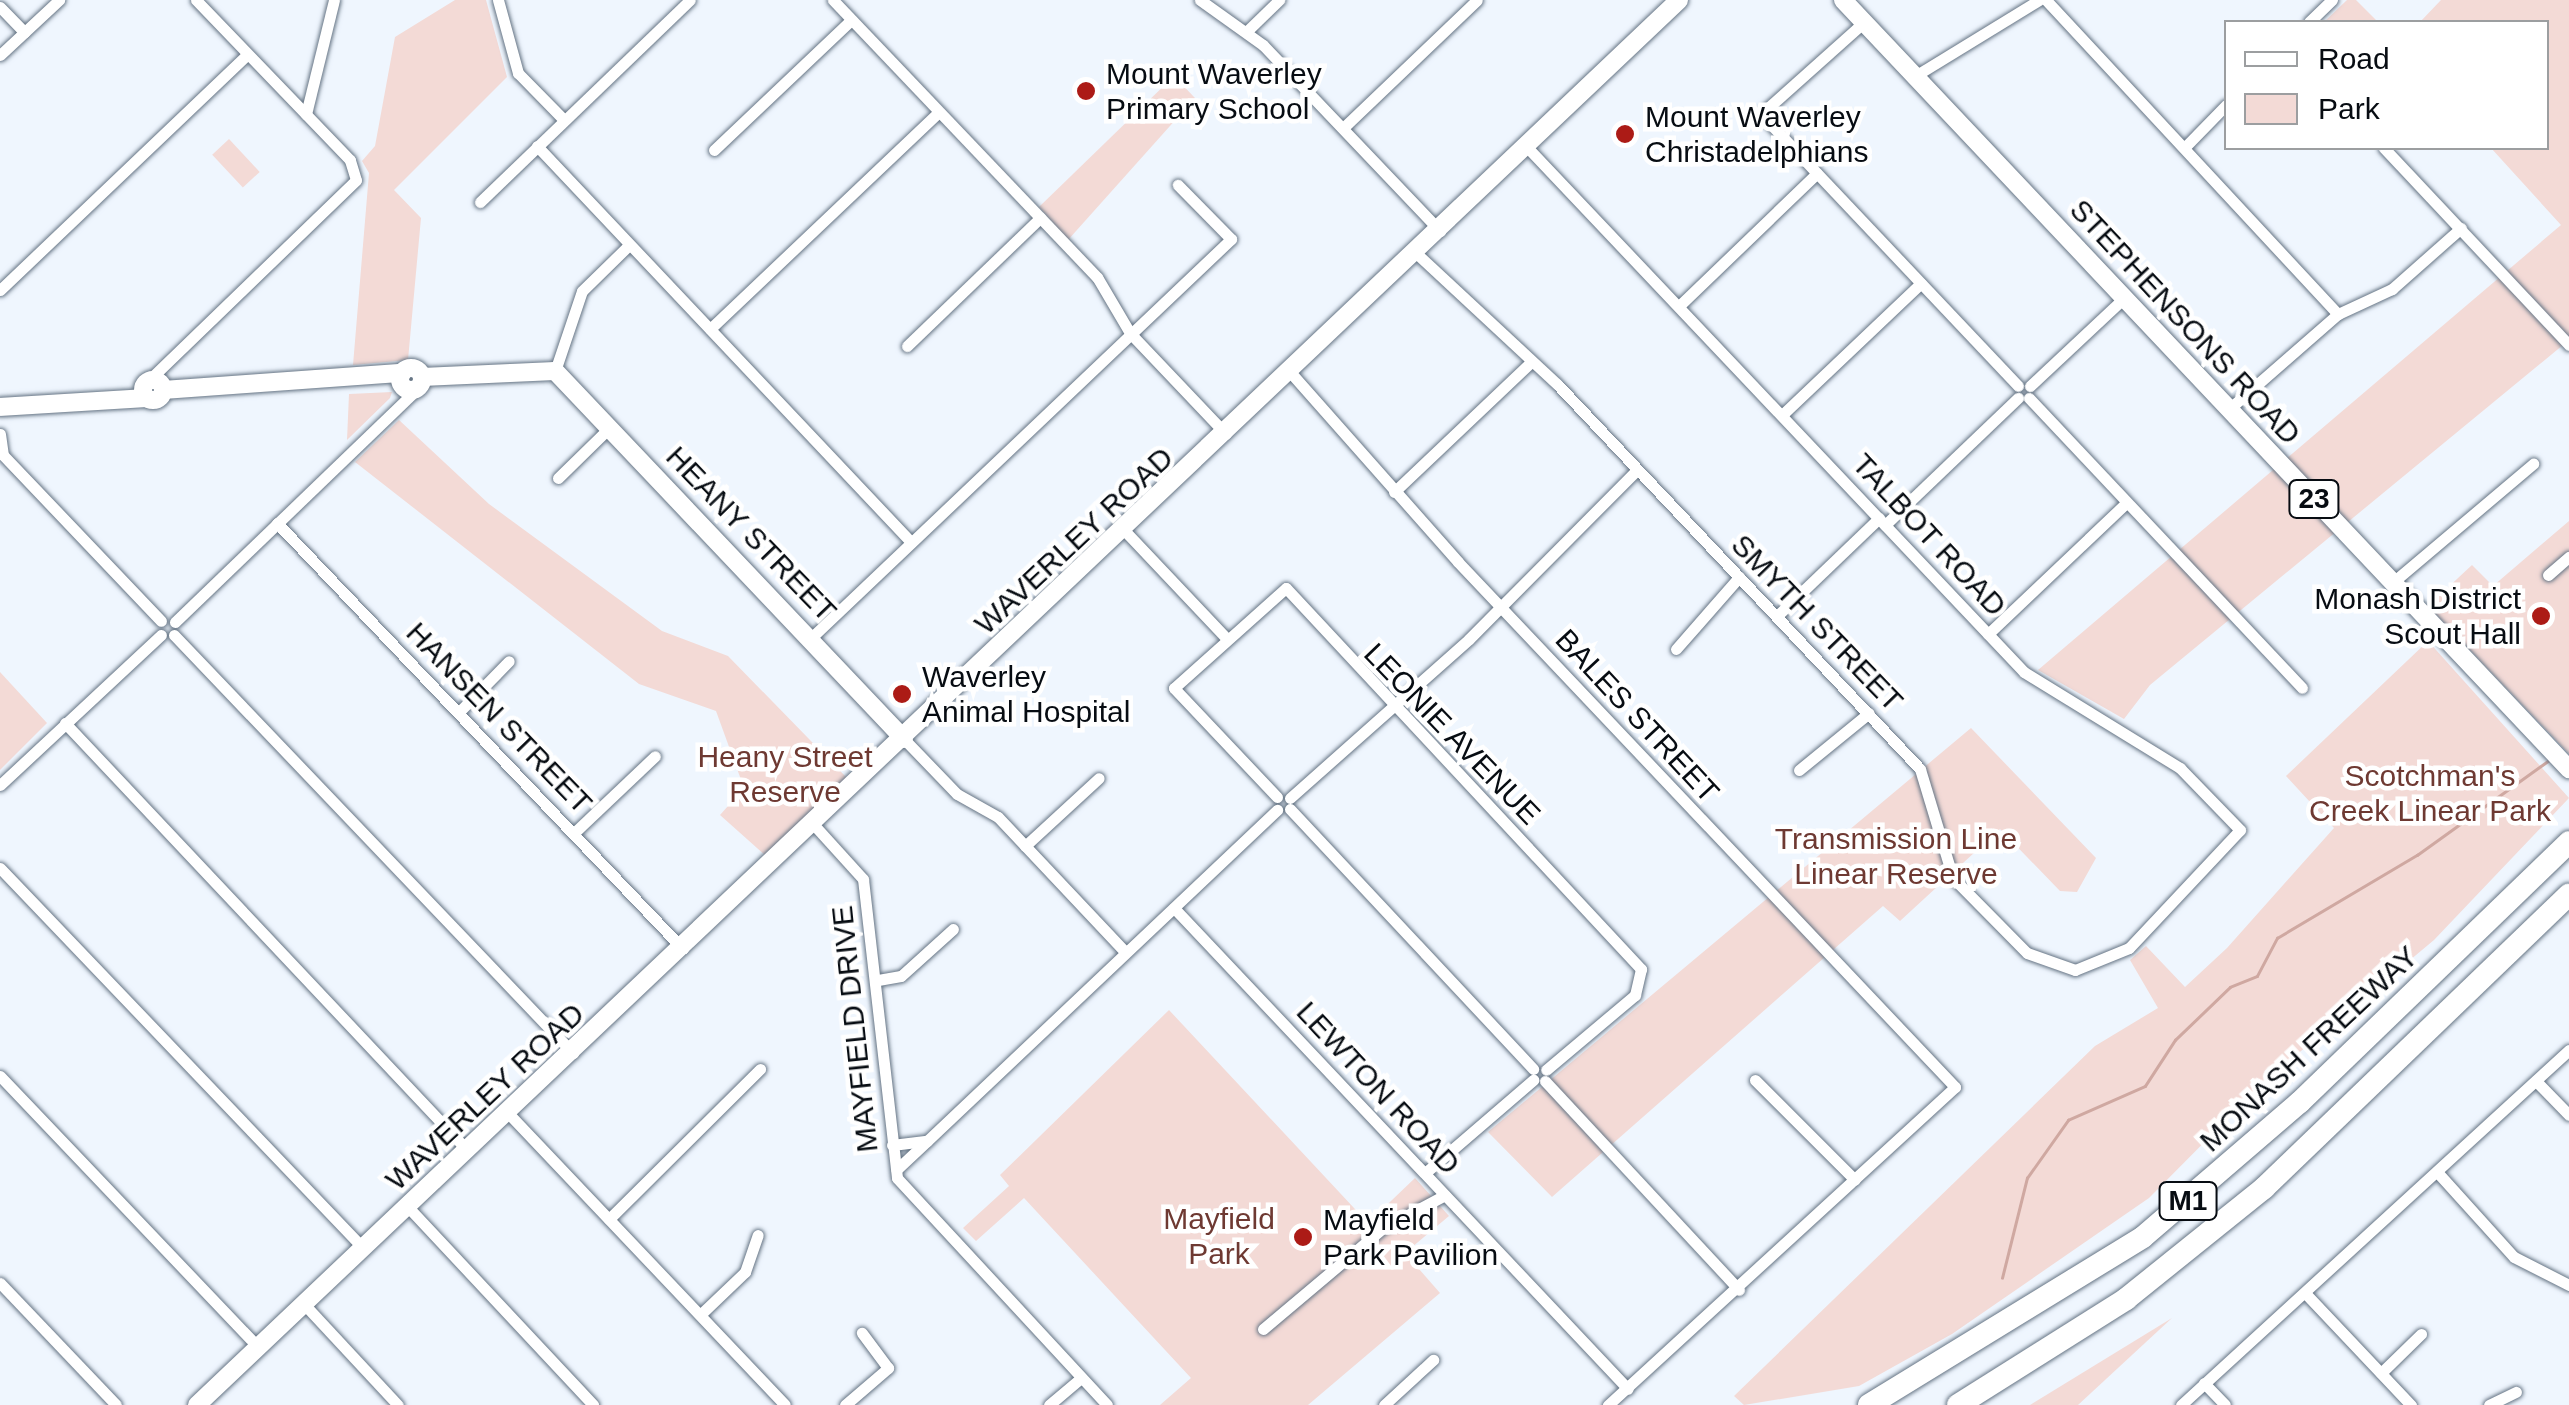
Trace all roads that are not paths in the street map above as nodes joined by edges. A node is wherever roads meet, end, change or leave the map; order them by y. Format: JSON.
{"nodes":[{"id":1,"x":59,"y":0,"type":"edge"},
{"id":2,"x":196,"y":0,"type":"edge"},
{"id":3,"x":334,"y":0,"type":"edge"},
{"id":4,"x":498,"y":0,"type":"edge"},
{"id":5,"x":833,"y":0,"type":"edge"},
{"id":6,"x":1200,"y":0,"type":"edge"},
{"id":7,"x":1279,"y":0,"type":"edge"},
{"id":8,"x":1477,"y":0,"type":"edge"},
{"id":9,"x":1679,"y":0,"type":"edge"},
{"id":10,"x":1843,"y":0,"type":"edge"},
{"id":11,"x":2042,"y":0,"type":"edge"},
{"id":12,"x":2332,"y":0,"type":"edge"},
{"id":13,"x":684,"y":2,"type":"edge"},
{"id":14,"x":0,"y":7,"type":"edge"},
{"id":15,"x":852,"y":20,"type":"junction"},
{"id":16,"x":2311,"y":20,"type":"edge"},
{"id":17,"x":1864,"y":22,"type":"junction"},
{"id":18,"x":1246,"y":31,"type":"junction"},
{"id":19,"x":24,"y":32,"type":"junction"},
{"id":20,"x":0,"y":55,"type":"edge"},
{"id":21,"x":247,"y":55,"type":"junction"},
{"id":22,"x":1915,"y":76,"type":"junction"},
{"id":23,"x":2224,"y":107,"type":"edge"},
{"id":24,"x":939,"y":112,"type":"junction"},
{"id":25,"x":306,"y":114,"type":"junction"},
{"id":26,"x":564,"y":120,"type":"junction"},
{"id":27,"x":1342,"y":128,"type":"junction"},
{"id":28,"x":537,"y":146,"type":"junction"},
{"id":29,"x":1527,"y":146,"type":"junction"},
{"id":30,"x":2185,"y":147,"type":"junction"},
{"id":31,"x":714,"y":150,"type":"dead end"},
{"id":32,"x":2386,"y":150,"type":"edge"},
{"id":33,"x":1818,"y":173,"type":"junction"},
{"id":34,"x":1178,"y":184,"type":"dead end"},
{"id":35,"x":480,"y":202,"type":"dead end"},
{"id":36,"x":1040,"y":218,"type":"junction"},
{"id":37,"x":2461,"y":228,"type":"junction"},
{"id":38,"x":1440,"y":230,"type":"junction"},
{"id":39,"x":630,"y":245,"type":"junction"},
{"id":40,"x":1416,"y":253,"type":"junction"},
{"id":41,"x":1921,"y":283,"type":"junction"},
{"id":42,"x":0,"y":290,"type":"edge"},
{"id":43,"x":2124,"y":298,"type":"junction"},
{"id":44,"x":1680,"y":305,"type":"junction"},
{"id":45,"x":2338,"y":314,"type":"junction"},
{"id":46,"x":710,"y":329,"type":"junction"},
{"id":47,"x":1130,"y":333,"type":"junction"},
{"id":48,"x":2569,"y":344,"type":"edge"},
{"id":49,"x":907,"y":346,"type":"dead end"},
{"id":50,"x":1532,"y":361,"type":"junction"},
{"id":51,"x":555,"y":370,"type":"junction"},
{"id":52,"x":1291,"y":373,"type":"junction"},
{"id":53,"x":410,"y":381,"type":"junction"},
{"id":54,"x":152,"y":388,"type":"junction"},
{"id":55,"x":2024,"y":392,"type":"junction"},
{"id":56,"x":0,"y":407,"type":"edge"},
{"id":57,"x":2228,"y":409,"type":"junction"},
{"id":58,"x":1783,"y":414,"type":"junction"},
{"id":59,"x":610,"y":428,"type":"junction"},
{"id":60,"x":0,"y":434,"type":"edge"},
{"id":61,"x":1226,"y":434,"type":"junction"},
{"id":62,"x":2533,"y":464,"type":"dead end"},
{"id":63,"x":1636,"y":470,"type":"junction"},
{"id":64,"x":558,"y":478,"type":"dead end"},
{"id":65,"x":1394,"y":492,"type":"junction"},
{"id":66,"x":2126,"y":503,"type":"junction"},
{"id":67,"x":277,"y":522,"type":"junction"},
{"id":68,"x":1882,"y":522,"type":"junction"},
{"id":69,"x":1124,"y":530,"type":"junction"},
{"id":70,"x":911,"y":542,"type":"junction"},
{"id":71,"x":2569,"y":557,"type":"edge"},
{"id":72,"x":2548,"y":575,"type":"dead end"},
{"id":73,"x":1739,"y":577,"type":"junction"},
{"id":74,"x":2392,"y":582,"type":"junction"},
{"id":75,"x":1499,"y":606,"type":"junction"},
{"id":76,"x":1778,"y":614,"type":"junction"},
{"id":77,"x":167,"y":628,"type":"junction"},
{"id":78,"x":1988,"y":634,"type":"junction"},
{"id":79,"x":812,"y":638,"type":"junction"},
{"id":80,"x":1226,"y":639,"type":"junction"},
{"id":81,"x":1676,"y":649,"type":"dead end"},
{"id":82,"x":509,"y":661,"type":"dead end"},
{"id":83,"x":2302,"y":688,"type":"dead end"},
{"id":84,"x":1390,"y":705,"type":"junction"},
{"id":85,"x":459,"y":712,"type":"junction"},
{"id":86,"x":1869,"y":713,"type":"junction"},
{"id":87,"x":65,"y":723,"type":"junction"},
{"id":88,"x":904,"y":739,"type":"junction"},
{"id":89,"x":654,"y":756,"type":"dead end"},
{"id":90,"x":1799,"y":770,"type":"dead end"},
{"id":91,"x":2569,"y":770,"type":"edge"},
{"id":92,"x":1099,"y":778,"type":"dead end"},
{"id":93,"x":0,"y":785,"type":"edge"},
{"id":94,"x":1283,"y":804,"type":"junction"},
{"id":95,"x":2569,"y":823,"type":"edge"},
{"id":96,"x":814,"y":825,"type":"junction"},
{"id":97,"x":574,"y":832,"type":"junction"},
{"id":98,"x":2569,"y":842,"type":"edge"},
{"id":99,"x":1025,"y":846,"type":"junction"},
{"id":100,"x":0,"y":868,"type":"edge"},
{"id":101,"x":2569,"y":896,"type":"edge"},
{"id":102,"x":2569,"y":906,"type":"edge"},
{"id":103,"x":1174,"y":908,"type":"junction"},
{"id":104,"x":2156,"y":922,"type":"joint"},
{"id":105,"x":953,"y":929,"type":"dead end"},
{"id":106,"x":2466,"y":943,"type":"junction"},
{"id":107,"x":683,"y":949,"type":"junction"},
{"id":108,"x":1125,"y":952,"type":"junction"},
{"id":109,"x":2502,"y":962,"type":"junction"},
{"id":110,"x":878,"y":980,"type":"junction"},
{"id":111,"x":2569,"y":1050,"type":"edge"},
{"id":112,"x":573,"y":1052,"type":"junction"},
{"id":113,"x":760,"y":1069,"type":"dead end"},
{"id":114,"x":1539,"y":1075,"type":"junction"},
{"id":115,"x":0,"y":1076,"type":"edge"},
{"id":116,"x":1755,"y":1080,"type":"dead end"},
{"id":117,"x":2536,"y":1081,"type":"junction"},
{"id":118,"x":508,"y":1113,"type":"junction"},
{"id":119,"x":2569,"y":1115,"type":"edge"},
{"id":120,"x":927,"y":1140,"type":"junction"},
{"id":121,"x":892,"y":1146,"type":"junction"},
{"id":122,"x":468,"y":1151,"type":"junction"},
{"id":123,"x":896,"y":1170,"type":"junction"},
{"id":124,"x":2438,"y":1172,"type":"junction"},
{"id":125,"x":1425,"y":1174,"type":"junction"},
{"id":126,"x":1855,"y":1180,"type":"junction"},
{"id":127,"x":1445,"y":1195,"type":"junction"},
{"id":128,"x":408,"y":1207,"type":"junction"},
{"id":129,"x":608,"y":1219,"type":"junction"},
{"id":130,"x":758,"y":1235,"type":"dead end"},
{"id":131,"x":364,"y":1249,"type":"junction"},
{"id":132,"x":0,"y":1283,"type":"edge"},
{"id":133,"x":2569,"y":1285,"type":"edge"},
{"id":134,"x":1739,"y":1290,"type":"junction"},
{"id":135,"x":2306,"y":1294,"type":"junction"},
{"id":136,"x":304,"y":1304,"type":"junction"},
{"id":137,"x":701,"y":1314,"type":"junction"},
{"id":138,"x":1262,"y":1329,"type":"dead end"},
{"id":139,"x":862,"y":1333,"type":"dead end"},
{"id":140,"x":2420,"y":1334,"type":"dead end"},
{"id":141,"x":258,"y":1347,"type":"junction"},
{"id":142,"x":1433,"y":1360,"type":"dead end"},
{"id":143,"x":2381,"y":1373,"type":"junction"},
{"id":144,"x":1082,"y":1378,"type":"junction"},
{"id":145,"x":2204,"y":1383,"type":"junction"},
{"id":146,"x":1628,"y":1390,"type":"junction"},
{"id":147,"x":2516,"y":1392,"type":"dead end"},
{"id":148,"x":116,"y":1405,"type":"edge"},
{"id":149,"x":197,"y":1405,"type":"edge"},
{"id":150,"x":398,"y":1405,"type":"edge"},
{"id":151,"x":593,"y":1405,"type":"edge"},
{"id":152,"x":785,"y":1405,"type":"edge"},
{"id":153,"x":845,"y":1405,"type":"edge"},
{"id":154,"x":1049,"y":1405,"type":"edge"},
{"id":155,"x":1107,"y":1405,"type":"edge"},
{"id":156,"x":1384,"y":1405,"type":"edge"},
{"id":157,"x":1608,"y":1405,"type":"edge"},
{"id":158,"x":1869,"y":1405,"type":"edge"},
{"id":159,"x":1958,"y":1405,"type":"edge"},
{"id":160,"x":2181,"y":1405,"type":"edge"},
{"id":161,"x":2226,"y":1405,"type":"edge"},
{"id":162,"x":2411,"y":1405,"type":"edge"},
{"id":163,"x":2489,"y":1405,"type":"edge"}],
"edges":[{"from":1,"to":19,"type":"street"},
{"from":2,"to":21,"type":"street"},
{"from":3,"to":25,"type":"street"},
{"from":4,"to":26,"type":"street"},
{"from":5,"to":15,"type":"street"},
{"from":6,"to":18,"type":"street"},
{"from":7,"to":18,"type":"street"},
{"from":8,"to":27,"type":"street"},
{"from":9,"to":29,"type":"main road","name":"WAVERLEY ROAD"},
{"from":10,"to":17,"type":"main road","name":"STEPHENSONS ROAD","number":"23"},
{"from":11,"to":22,"type":"street"},
{"from":11,"to":30,"type":"street"},
{"from":12,"to":16,"type":"street"},
{"from":13,"to":26,"type":"street"},
{"from":14,"to":19,"type":"street"},
{"from":15,"to":24,"type":"street"},
{"from":15,"to":31,"type":"street"},
{"from":17,"to":22,"type":"main road","name":"STEPHENSONS ROAD","number":"23"},
{"from":17,"to":33,"type":"street"},
{"from":18,"to":27,"type":"street"},
{"from":19,"to":20,"type":"street"},
{"from":21,"to":25,"type":"street"},
{"from":21,"to":42,"type":"street"},
{"from":22,"to":43,"type":"main road","name":"STEPHENSONS ROAD","number":"23"},
{"from":23,"to":30,"type":"street"},
{"from":24,"to":36,"type":"street"},
{"from":24,"to":46,"type":"street"},
{"from":25,"to":54,"type":"street"},
{"from":26,"to":28,"type":"street"},
{"from":27,"to":38,"type":"street"},
{"from":28,"to":35,"type":"street"},
{"from":28,"to":39,"type":"street"},
{"from":29,"to":38,"type":"main road","name":"WAVERLEY ROAD"},
{"from":29,"to":44,"type":"street","name":"TALBOT ROAD"},
{"from":30,"to":45,"type":"street"},
{"from":32,"to":37,"type":"street"},
{"from":33,"to":41,"type":"street"},
{"from":33,"to":44,"type":"street"},
{"from":34,"to":47,"type":"street"},
{"from":36,"to":47,"type":"street"},
{"from":36,"to":49,"type":"street"},
{"from":37,"to":45,"type":"street"},
{"from":37,"to":48,"type":"street"},
{"from":38,"to":40,"type":"main road","name":"WAVERLEY ROAD"},
{"from":39,"to":46,"type":"street"},
{"from":39,"to":51,"type":"street"},
{"from":40,"to":50,"type":"street","name":"SMYTH STREET"},
{"from":40,"to":52,"type":"main road","name":"WAVERLEY ROAD"},
{"from":41,"to":55,"type":"street"},
{"from":41,"to":58,"type":"street"},
{"from":43,"to":55,"type":"street"},
{"from":43,"to":57,"type":"main road","name":"STEPHENSONS ROAD","number":"23"},
{"from":44,"to":58,"type":"street","name":"TALBOT ROAD"},
{"from":45,"to":57,"type":"street"},
{"from":46,"to":70,"type":"street"},
{"from":47,"to":61,"type":"street"},
{"from":47,"to":70,"type":"street"},
{"from":50,"to":63,"type":"street","name":"SMYTH STREET"},
{"from":50,"to":65,"type":"street"},
{"from":51,"to":53,"type":"main road"},
{"from":51,"to":59,"type":"main road","name":"HEANY STREET"},
{"from":52,"to":61,"type":"main road","name":"WAVERLEY ROAD"},
{"from":52,"to":65,"type":"street","name":"BALES STREET"},
{"from":53,"to":54,"type":"main road"},
{"from":53,"to":67,"type":"street"},
{"from":54,"to":56,"type":"main road"},
{"from":55,"to":66,"type":"street"},
{"from":55,"to":68,"type":"street"},
{"from":57,"to":74,"type":"main road","name":"STEPHENSONS ROAD","number":"23"},
{"from":58,"to":68,"type":"street","name":"TALBOT ROAD"},
{"from":59,"to":64,"type":"street"},
{"from":59,"to":79,"type":"main road","name":"HEANY STREET"},
{"from":60,"to":77,"type":"street"},
{"from":61,"to":69,"type":"main road","name":"WAVERLEY ROAD"},
{"from":62,"to":74,"type":"street"},
{"from":63,"to":73,"type":"street","name":"SMYTH STREET"},
{"from":63,"to":75,"type":"street"},
{"from":65,"to":75,"type":"street","name":"BALES STREET"},
{"from":66,"to":78,"type":"street"},
{"from":66,"to":83,"type":"street"},
{"from":67,"to":77,"type":"street"},
{"from":67,"to":85,"type":"street","name":"HANSEN STREET"},
{"from":68,"to":76,"type":"street"},
{"from":68,"to":78,"type":"street","name":"TALBOT ROAD"},
{"from":69,"to":80,"type":"street"},
{"from":69,"to":88,"type":"main road","name":"WAVERLEY ROAD"},
{"from":70,"to":79,"type":"street"},
{"from":71,"to":72,"type":"street"},
{"from":73,"to":76,"type":"street","name":"SMYTH STREET"},
{"from":73,"to":81,"type":"street"},
{"from":74,"to":91,"type":"main road","name":"STEPHENSONS ROAD","number":"23"},
{"from":75,"to":84,"type":"street"},
{"from":75,"to":126,"type":"street","name":"BALES STREET"},
{"from":76,"to":86,"type":"street","name":"SMYTH STREET"},
{"from":77,"to":87,"type":"street"},
{"from":77,"to":112,"type":"street"},
{"from":78,"to":104,"type":"street","name":"TALBOT ROAD"},
{"from":79,"to":88,"type":"main road","name":"HEANY STREET"},
{"from":80,"to":84,"type":"street","name":"LEONIE AVENUE"},
{"from":80,"to":94,"type":"street"},
{"from":82,"to":85,"type":"street"},
{"from":84,"to":94,"type":"street"},
{"from":84,"to":114,"type":"street","name":"LEONIE AVENUE"},
{"from":85,"to":97,"type":"street","name":"HANSEN STREET"},
{"from":86,"to":90,"type":"street"},
{"from":86,"to":104,"type":"street","name":"SMYTH STREET"},
{"from":87,"to":93,"type":"street"},
{"from":87,"to":122,"type":"street"},
{"from":88,"to":96,"type":"main road","name":"WAVERLEY ROAD"},
{"from":88,"to":99,"type":"street"},
{"from":89,"to":97,"type":"street"},
{"from":92,"to":99,"type":"street"},
{"from":94,"to":103,"type":"street"},
{"from":94,"to":114,"type":"street"},
{"from":95,"to":106,"type":"highway"},
{"from":96,"to":107,"type":"main road","name":"WAVERLEY ROAD"},
{"from":96,"to":110,"type":"street","name":"MAYFIELD DRIVE"},
{"from":97,"to":107,"type":"street","name":"HANSEN STREET"},
{"from":98,"to":106,"type":"highway","name":"MONASH FREEWAY","number":"M1"},
{"from":99,"to":108,"type":"street"},
{"from":100,"to":131,"type":"street"},
{"from":101,"to":109,"type":"highway","number":"M1"},
{"from":102,"to":109,"type":"highway"},
{"from":103,"to":108,"type":"street"},
{"from":103,"to":125,"type":"street","name":"LEWTON ROAD"},
{"from":105,"to":110,"type":"street"},
{"from":106,"to":158,"type":"highway","name":"MONASH FREEWAY","number":"M1"},
{"from":107,"to":112,"type":"main road","name":"WAVERLEY ROAD"},
{"from":108,"to":120,"type":"street"},
{"from":109,"to":159,"type":"highway","number":"M1"},
{"from":110,"to":121,"type":"street","name":"MAYFIELD DRIVE"},
{"from":111,"to":117,"type":"street"},
{"from":112,"to":118,"type":"main road","name":"WAVERLEY ROAD"},
{"from":113,"to":129,"type":"street"},
{"from":114,"to":125,"type":"street"},
{"from":114,"to":134,"type":"street"},
{"from":115,"to":141,"type":"street"},
{"from":116,"to":126,"type":"street"},
{"from":117,"to":119,"type":"street"},
{"from":117,"to":124,"type":"street"},
{"from":118,"to":122,"type":"main road","name":"WAVERLEY ROAD"},
{"from":118,"to":129,"type":"street"},
{"from":120,"to":121,"type":"street"},
{"from":120,"to":123,"type":"street"},
{"from":121,"to":123,"type":"street","name":"MAYFIELD DRIVE"},
{"from":122,"to":128,"type":"main road","name":"WAVERLEY ROAD"},
{"from":123,"to":144,"type":"street","name":"MAYFIELD DRIVE"},
{"from":124,"to":133,"type":"street"},
{"from":124,"to":135,"type":"street"},
{"from":125,"to":127,"type":"street","name":"LEWTON ROAD"},
{"from":126,"to":134,"type":"street"},
{"from":127,"to":138,"type":"street"},
{"from":127,"to":146,"type":"street","name":"LEWTON ROAD"},
{"from":128,"to":131,"type":"main road","name":"WAVERLEY ROAD"},
{"from":128,"to":151,"type":"street"},
{"from":129,"to":137,"type":"street"},
{"from":130,"to":137,"type":"street"},
{"from":131,"to":136,"type":"main road","name":"WAVERLEY ROAD"},
{"from":132,"to":148,"type":"street"},
{"from":134,"to":146,"type":"street"},
{"from":135,"to":143,"type":"street"},
{"from":135,"to":145,"type":"street"},
{"from":136,"to":141,"type":"main road","name":"WAVERLEY ROAD"},
{"from":136,"to":150,"type":"street"},
{"from":137,"to":152,"type":"street"},
{"from":139,"to":153,"type":"street"},
{"from":140,"to":143,"type":"street"},
{"from":141,"to":149,"type":"main road","name":"WAVERLEY ROAD"},
{"from":142,"to":156,"type":"street"},
{"from":143,"to":162,"type":"street"},
{"from":144,"to":154,"type":"street"},
{"from":144,"to":155,"type":"street","name":"MAYFIELD DRIVE"},
{"from":145,"to":160,"type":"street"},
{"from":145,"to":161,"type":"street"},
{"from":146,"to":157,"type":"street"},
{"from":147,"to":163,"type":"street"}]}
